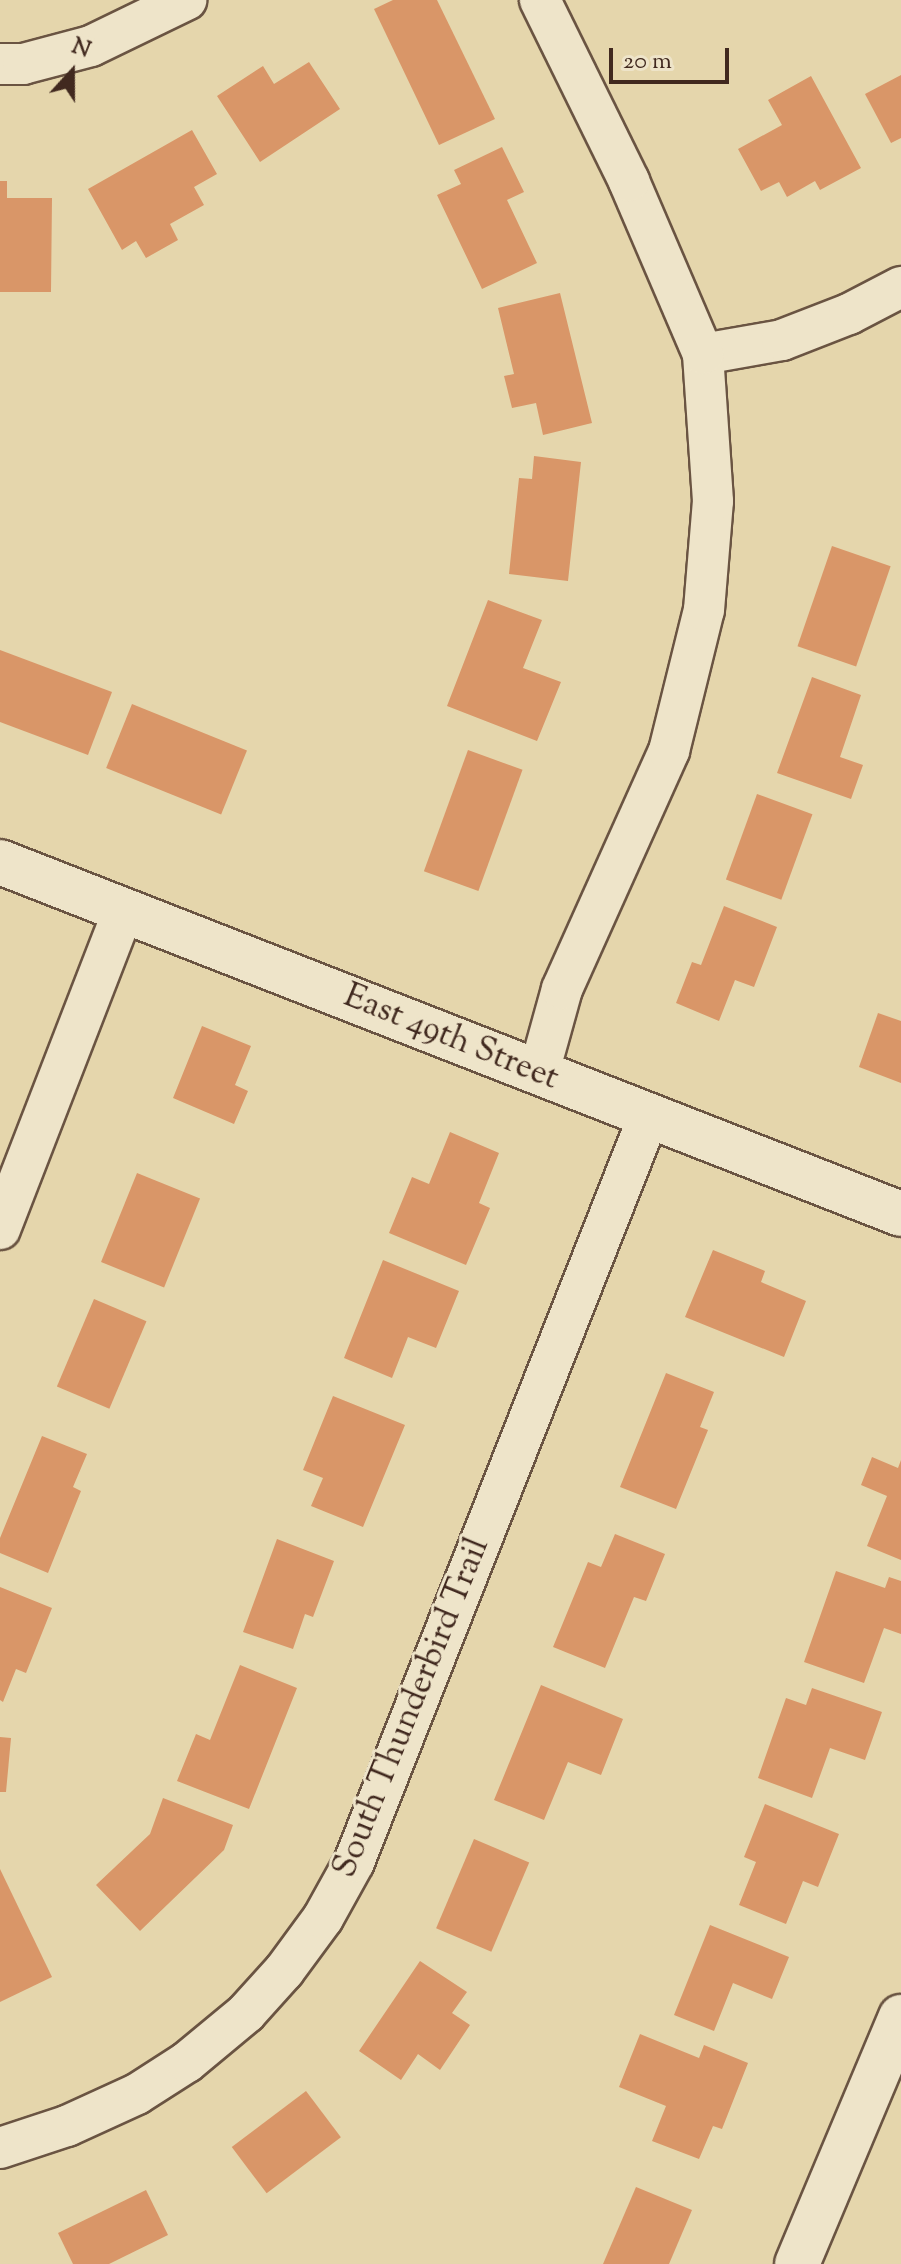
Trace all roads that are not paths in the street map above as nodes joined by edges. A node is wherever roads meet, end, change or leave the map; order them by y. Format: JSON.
{"nodes":[{"id":1,"x":186,"y":0,"type":"edge"},
{"id":2,"x":540,"y":0,"type":"edge"},
{"id":3,"x":0,"y":64,"type":"edge"},
{"id":4,"x":901,"y":287,"type":"edge"},
{"id":5,"x":703,"y":354,"type":"junction"},
{"id":6,"x":0,"y":862,"type":"edge"},
{"id":7,"x":124,"y":910,"type":"junction"},
{"id":8,"x":539,"y":1072,"type":"junction"},
{"id":9,"x":648,"y":1118,"type":"junction"},
{"id":10,"x":901,"y":1214,"type":"edge"},
{"id":11,"x":0,"y":1229,"type":"edge"},
{"id":12,"x":901,"y":2017,"type":"edge"},
{"id":13,"x":889,"y":2086,"type":"edge"},
{"id":14,"x":0,"y":2148,"type":"edge"},
{"id":15,"x":797,"y":2264,"type":"edge"}],
"edges":[{"from":1,"to":3,"type":"street"},
{"from":2,"to":5,"type":"street"},
{"from":4,"to":5,"type":"street"},
{"from":5,"to":8,"type":"street"},
{"from":6,"to":7,"type":"street","name":"East 49th Street"},
{"from":7,"to":8,"type":"street","name":"East 49th Street"},
{"from":7,"to":11,"type":"street"},
{"from":8,"to":9,"type":"street","name":"East 49th Street"},
{"from":9,"to":10,"type":"street","name":"East 49th Street"},
{"from":9,"to":14,"type":"street","name":"South Thunderbird Trail"},
{"from":12,"to":13,"type":"street"},
{"from":13,"to":15,"type":"street"}]}
